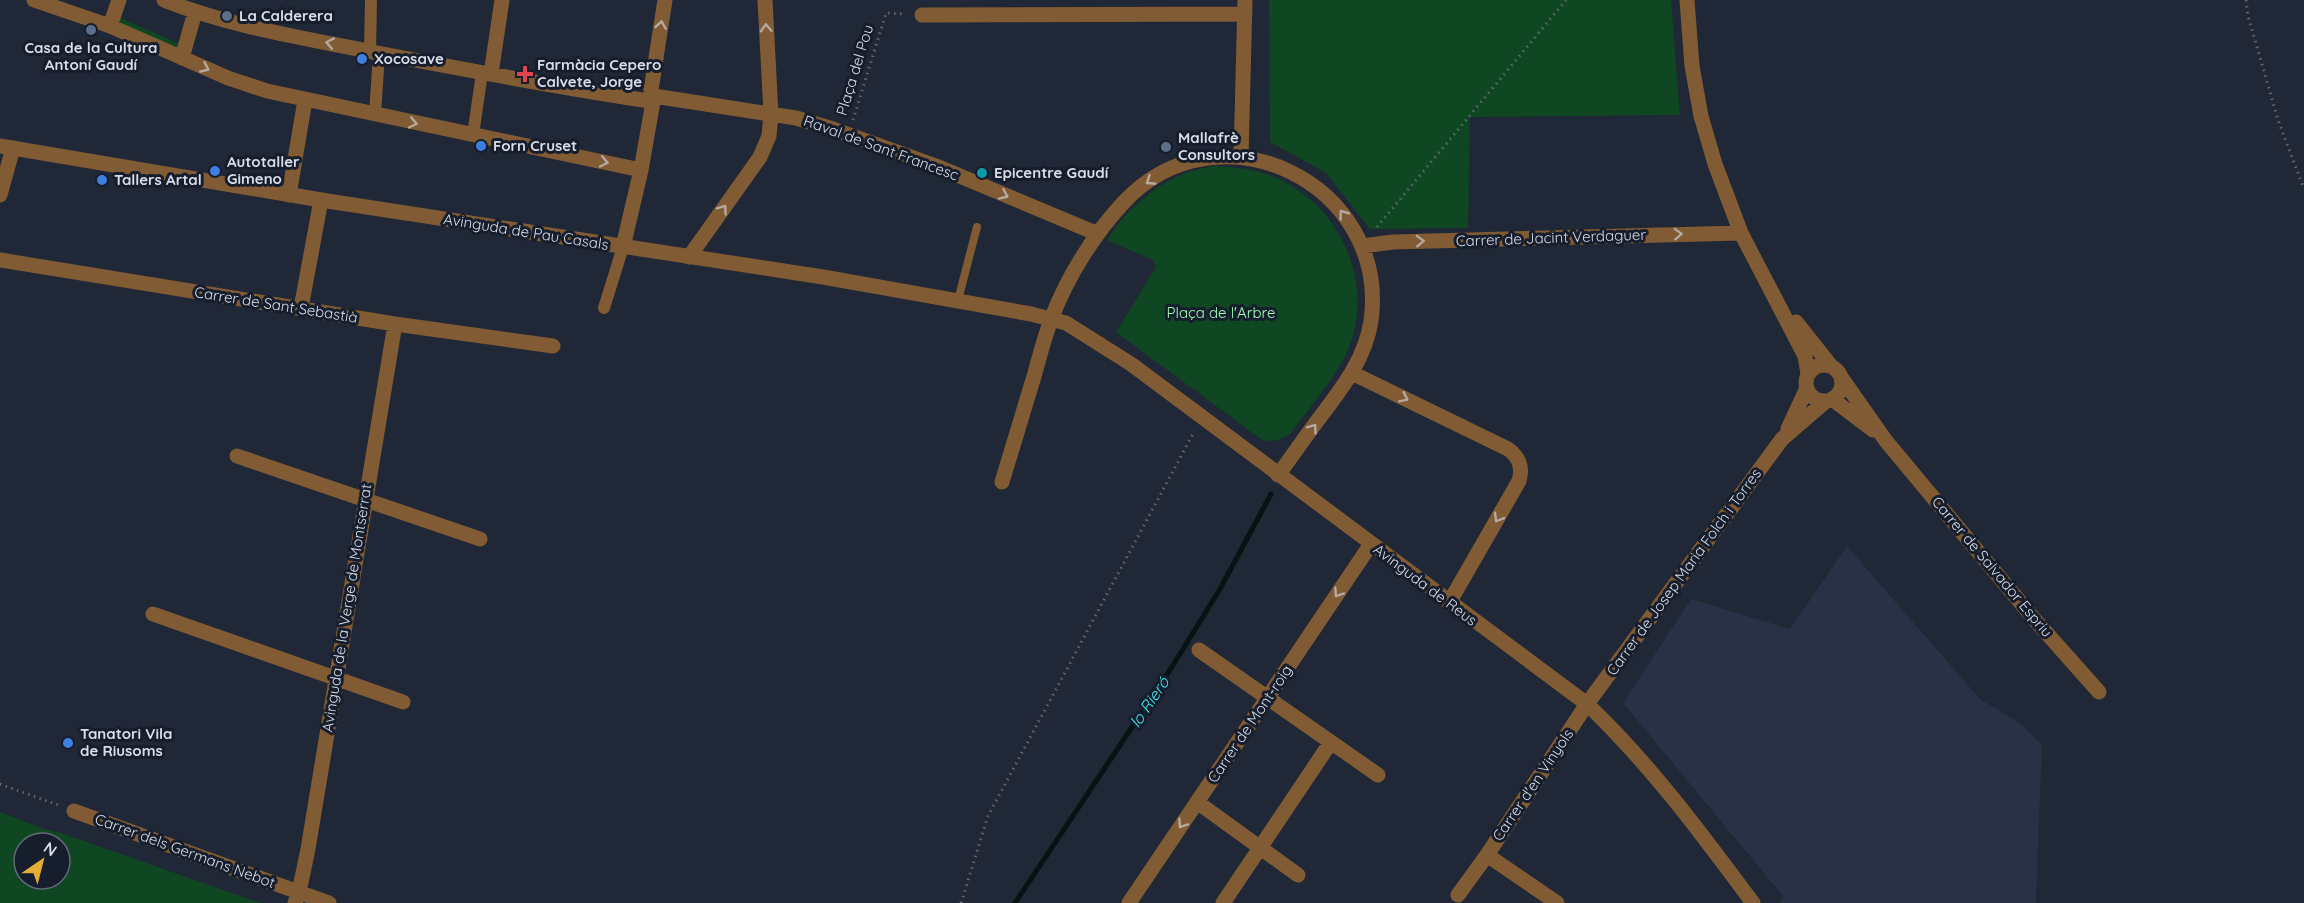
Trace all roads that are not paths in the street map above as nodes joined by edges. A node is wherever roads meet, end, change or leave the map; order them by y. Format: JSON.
{"nodes":[{"id":1,"x":119,"y":0,"type":"edge"},
{"id":2,"x":164,"y":0,"type":"edge"},
{"id":3,"x":371,"y":0,"type":"edge"},
{"id":4,"x":502,"y":0,"type":"edge"},
{"id":5,"x":665,"y":0,"type":"edge"},
{"id":6,"x":765,"y":0,"type":"edge"},
{"id":7,"x":1687,"y":0,"type":"edge"},
{"id":8,"x":42,"y":1,"type":"edge"},
{"id":9,"x":1245,"y":7,"type":"edge"},
{"id":10,"x":195,"y":12,"type":"junction"},
{"id":11,"x":922,"y":15,"type":"road end"},
{"id":12,"x":110,"y":26,"type":"junction"},
{"id":13,"x":375,"y":52,"type":"junction"},
{"id":14,"x":182,"y":58,"type":"junction"},
{"id":15,"x":486,"y":73,"type":"junction"},
{"id":16,"x":654,"y":96,"type":"junction"},
{"id":17,"x":305,"y":100,"type":"junction"},
{"id":18,"x":375,"y":114,"type":"junction"},
{"id":19,"x":771,"y":114,"type":"junction"},
{"id":20,"x":473,"y":135,"type":"junction"},
{"id":21,"x":7,"y":147,"type":"edge"},
{"id":22,"x":1242,"y":157,"type":"junction"},
{"id":23,"x":641,"y":170,"type":"junction"},
{"id":24,"x":0,"y":195,"type":"edge"},
{"id":25,"x":289,"y":195,"type":"junction"},
{"id":26,"x":321,"y":200,"type":"junction"},
{"id":27,"x":977,"y":226,"type":"dead end"},
{"id":28,"x":1741,"y":233,"type":"junction"},
{"id":29,"x":1098,"y":234,"type":"junction"},
{"id":30,"x":1362,"y":246,"type":"junction"},
{"id":31,"x":623,"y":247,"type":"junction"},
{"id":32,"x":689,"y":257,"type":"junction"},
{"id":33,"x":0,"y":260,"type":"edge"},
{"id":34,"x":1774,"y":293,"type":"junction"},
{"id":35,"x":958,"y":300,"type":"junction"},
{"id":36,"x":301,"y":308,"type":"junction"},
{"id":37,"x":604,"y":308,"type":"dead end"},
{"id":38,"x":1052,"y":318,"type":"junction"},
{"id":39,"x":395,"y":324,"type":"junction"},
{"id":40,"x":553,"y":346,"type":"dead end"},
{"id":41,"x":1836,"y":372,"type":"junction"},
{"id":42,"x":1352,"y":373,"type":"junction"},
{"id":43,"x":1808,"y":381,"type":"junction"},
{"id":44,"x":1829,"y":400,"type":"junction"},
{"id":45,"x":1782,"y":439,"type":"junction"},
{"id":46,"x":1886,"y":441,"type":"junction"},
{"id":47,"x":237,"y":456,"type":"dead end"},
{"id":48,"x":1278,"y":475,"type":"junction"},
{"id":49,"x":1002,"y":482,"type":"dead end"},
{"id":50,"x":364,"y":500,"type":"junction"},
{"id":51,"x":480,"y":539,"type":"dead end"},
{"id":52,"x":1371,"y":544,"type":"junction"},
{"id":53,"x":1449,"y":603,"type":"junction"},
{"id":54,"x":153,"y":614,"type":"dead end"},
{"id":55,"x":1199,"y":651,"type":"dead end"},
{"id":56,"x":335,"y":678,"type":"junction"},
{"id":57,"x":2099,"y":692,"type":"dead end"},
{"id":58,"x":1267,"y":697,"type":"junction"},
{"id":59,"x":403,"y":702,"type":"dead end"},
{"id":60,"x":1587,"y":704,"type":"junction"},
{"id":61,"x":1331,"y":742,"type":"junction"},
{"id":62,"x":1378,"y":775,"type":"dead end"},
{"id":63,"x":1197,"y":802,"type":"junction"},
{"id":64,"x":74,"y":811,"type":"road end"},
{"id":65,"x":1260,"y":847,"type":"junction"},
{"id":66,"x":1487,"y":855,"type":"junction"},
{"id":67,"x":1298,"y":876,"type":"dead end"},
{"id":68,"x":1458,"y":895,"type":"dead end"},
{"id":69,"x":297,"y":898,"type":"edge"},
{"id":70,"x":329,"y":903,"type":"edge"},
{"id":71,"x":1129,"y":903,"type":"edge"},
{"id":72,"x":1223,"y":903,"type":"edge"},
{"id":73,"x":1557,"y":903,"type":"edge"},
{"id":74,"x":1753,"y":903,"type":"edge"}],
"edges":[{"from":1,"to":12,"type":"street"},
{"from":2,"to":10,"type":"street"},
{"from":3,"to":13,"type":"street"},
{"from":4,"to":15,"type":"street"},
{"from":16,"to":5,"type":"street","one_way":true},
{"from":19,"to":6,"type":"street","one_way":true},
{"from":7,"to":28,"type":"street","name":"Carrer de Salvador Espriu"},
{"from":8,"to":12,"type":"street"},
{"from":9,"to":11,"type":"street"},
{"from":9,"to":22,"type":"street"},
{"from":13,"to":10,"type":"street","one_way":true},
{"from":10,"to":14,"type":"street"},
{"from":12,"to":14,"type":"street"},
{"from":13,"to":15,"type":"street"},
{"from":13,"to":18,"type":"street"},
{"from":14,"to":17,"type":"street","one_way":true},
{"from":15,"to":16,"type":"street","name":"Raval de Sant Francesc"},
{"from":15,"to":20,"type":"street"},
{"from":16,"to":19,"type":"street","name":"Raval de Sant Francesc"},
{"from":16,"to":23,"type":"street"},
{"from":17,"to":18,"type":"street"},
{"from":17,"to":25,"type":"street"},
{"from":18,"to":20,"type":"street","one_way":true},
{"from":19,"to":29,"type":"street","name":"Raval de Sant Francesc","one_way":true},
{"from":32,"to":19,"type":"street","one_way":true},
{"from":20,"to":23,"type":"street","one_way":true},
{"from":21,"to":24,"type":"street"},
{"from":21,"to":25,"type":"street","name":"Avinguda de Pau Casals"},
{"from":22,"to":29,"type":"street","one_way":true},
{"from":30,"to":22,"type":"street","one_way":true},
{"from":23,"to":31,"type":"street"},
{"from":25,"to":26,"type":"street","name":"Avinguda de Pau Casals"},
{"from":26,"to":31,"type":"street","name":"Avinguda de Pau Casals"},
{"from":26,"to":36,"type":"street"},
{"from":27,"to":35,"type":"lane"},
{"from":30,"to":28,"type":"street","name":"Carrer de Jacint Verdaguer","one_way":true},
{"from":28,"to":34,"type":"street","name":"Carrer de Salvador Espriu"},
{"from":29,"to":38,"type":"street"},
{"from":30,"to":42,"type":"street"},
{"from":31,"to":32,"type":"street","name":"Avinguda de Pau Casals"},
{"from":31,"to":37,"type":"street"},
{"from":32,"to":35,"type":"street","name":"Avinguda de Pau Casals"},
{"from":33,"to":36,"type":"street","name":"Carrer de Sant Sebastià"},
{"from":34,"to":41,"type":"street","name":"Carrer de Salvador Espriu"},
{"from":34,"to":43,"type":"street","name":"Carrer de Salvador Espriu"},
{"from":35,"to":38,"type":"street","name":"Avinguda de Pau Casals"},
{"from":36,"to":39,"type":"street","name":"Carrer de Sant Sebastià"},
{"from":38,"to":48,"type":"street","name":"Avinguda de Reus"},
{"from":38,"to":49,"type":"street"},
{"from":39,"to":40,"type":"street","name":"Carrer de Sant Sebastià"},
{"from":39,"to":50,"type":"street","name":"Avinguda de la Verge de Montserrat"},
{"from":41,"to":43,"type":"street"},
{"from":41,"to":44,"type":"street"},
{"from":41,"to":46,"type":"street","name":"Carrer de Salvador Espriu"},
{"from":48,"to":42,"type":"street","one_way":true},
{"from":42,"to":53,"type":"street","one_way":true},
{"from":43,"to":44,"type":"street"},
{"from":43,"to":45,"type":"street","name":"Carrer de Josep Maria Folch i Torres"},
{"from":44,"to":45,"type":"street","name":"Carrer de Josep Maria Folch i Torres"},
{"from":44,"to":46,"type":"street","name":"Carrer de Salvador Espriu"},
{"from":45,"to":60,"type":"street","name":"Carrer de Josep Maria Folch i Torres"},
{"from":46,"to":57,"type":"street","name":"Carrer de Salvador Espriu"},
{"from":47,"to":50,"type":"street"},
{"from":48,"to":52,"type":"street","name":"Avinguda de Reus"},
{"from":50,"to":51,"type":"street"},
{"from":50,"to":56,"type":"street","name":"Avinguda de la Verge de Montserrat"},
{"from":52,"to":53,"type":"street","name":"Avinguda de Reus"},
{"from":52,"to":58,"type":"street","name":"Carrer de Mont-roig","one_way":true},
{"from":53,"to":60,"type":"street","name":"Avinguda de Reus"},
{"from":54,"to":56,"type":"street"},
{"from":55,"to":58,"type":"street"},
{"from":56,"to":59,"type":"street"},
{"from":56,"to":69,"type":"street","name":"Avinguda de la Verge de Montserrat"},
{"from":58,"to":61,"type":"street"},
{"from":58,"to":63,"type":"street","name":"Carrer de Mont-roig"},
{"from":60,"to":66,"type":"street","name":"Carrer d'en Vinyols"},
{"from":60,"to":74,"type":"street","name":"Avinguda de Reus"},
{"from":61,"to":62,"type":"street"},
{"from":61,"to":65,"type":"street"},
{"from":63,"to":65,"type":"street"},
{"from":63,"to":71,"type":"street","name":"Carrer de Mont-roig","one_way":true},
{"from":64,"to":69,"type":"street","name":"Carrer dels Germans Nebot"},
{"from":65,"to":67,"type":"street"},
{"from":65,"to":72,"type":"street"},
{"from":66,"to":68,"type":"street"},
{"from":66,"to":73,"type":"street","name":"Carrer d'en Vinyols"},
{"from":69,"to":70,"type":"street","name":"Carrer dels Germans Nebot"}]}
